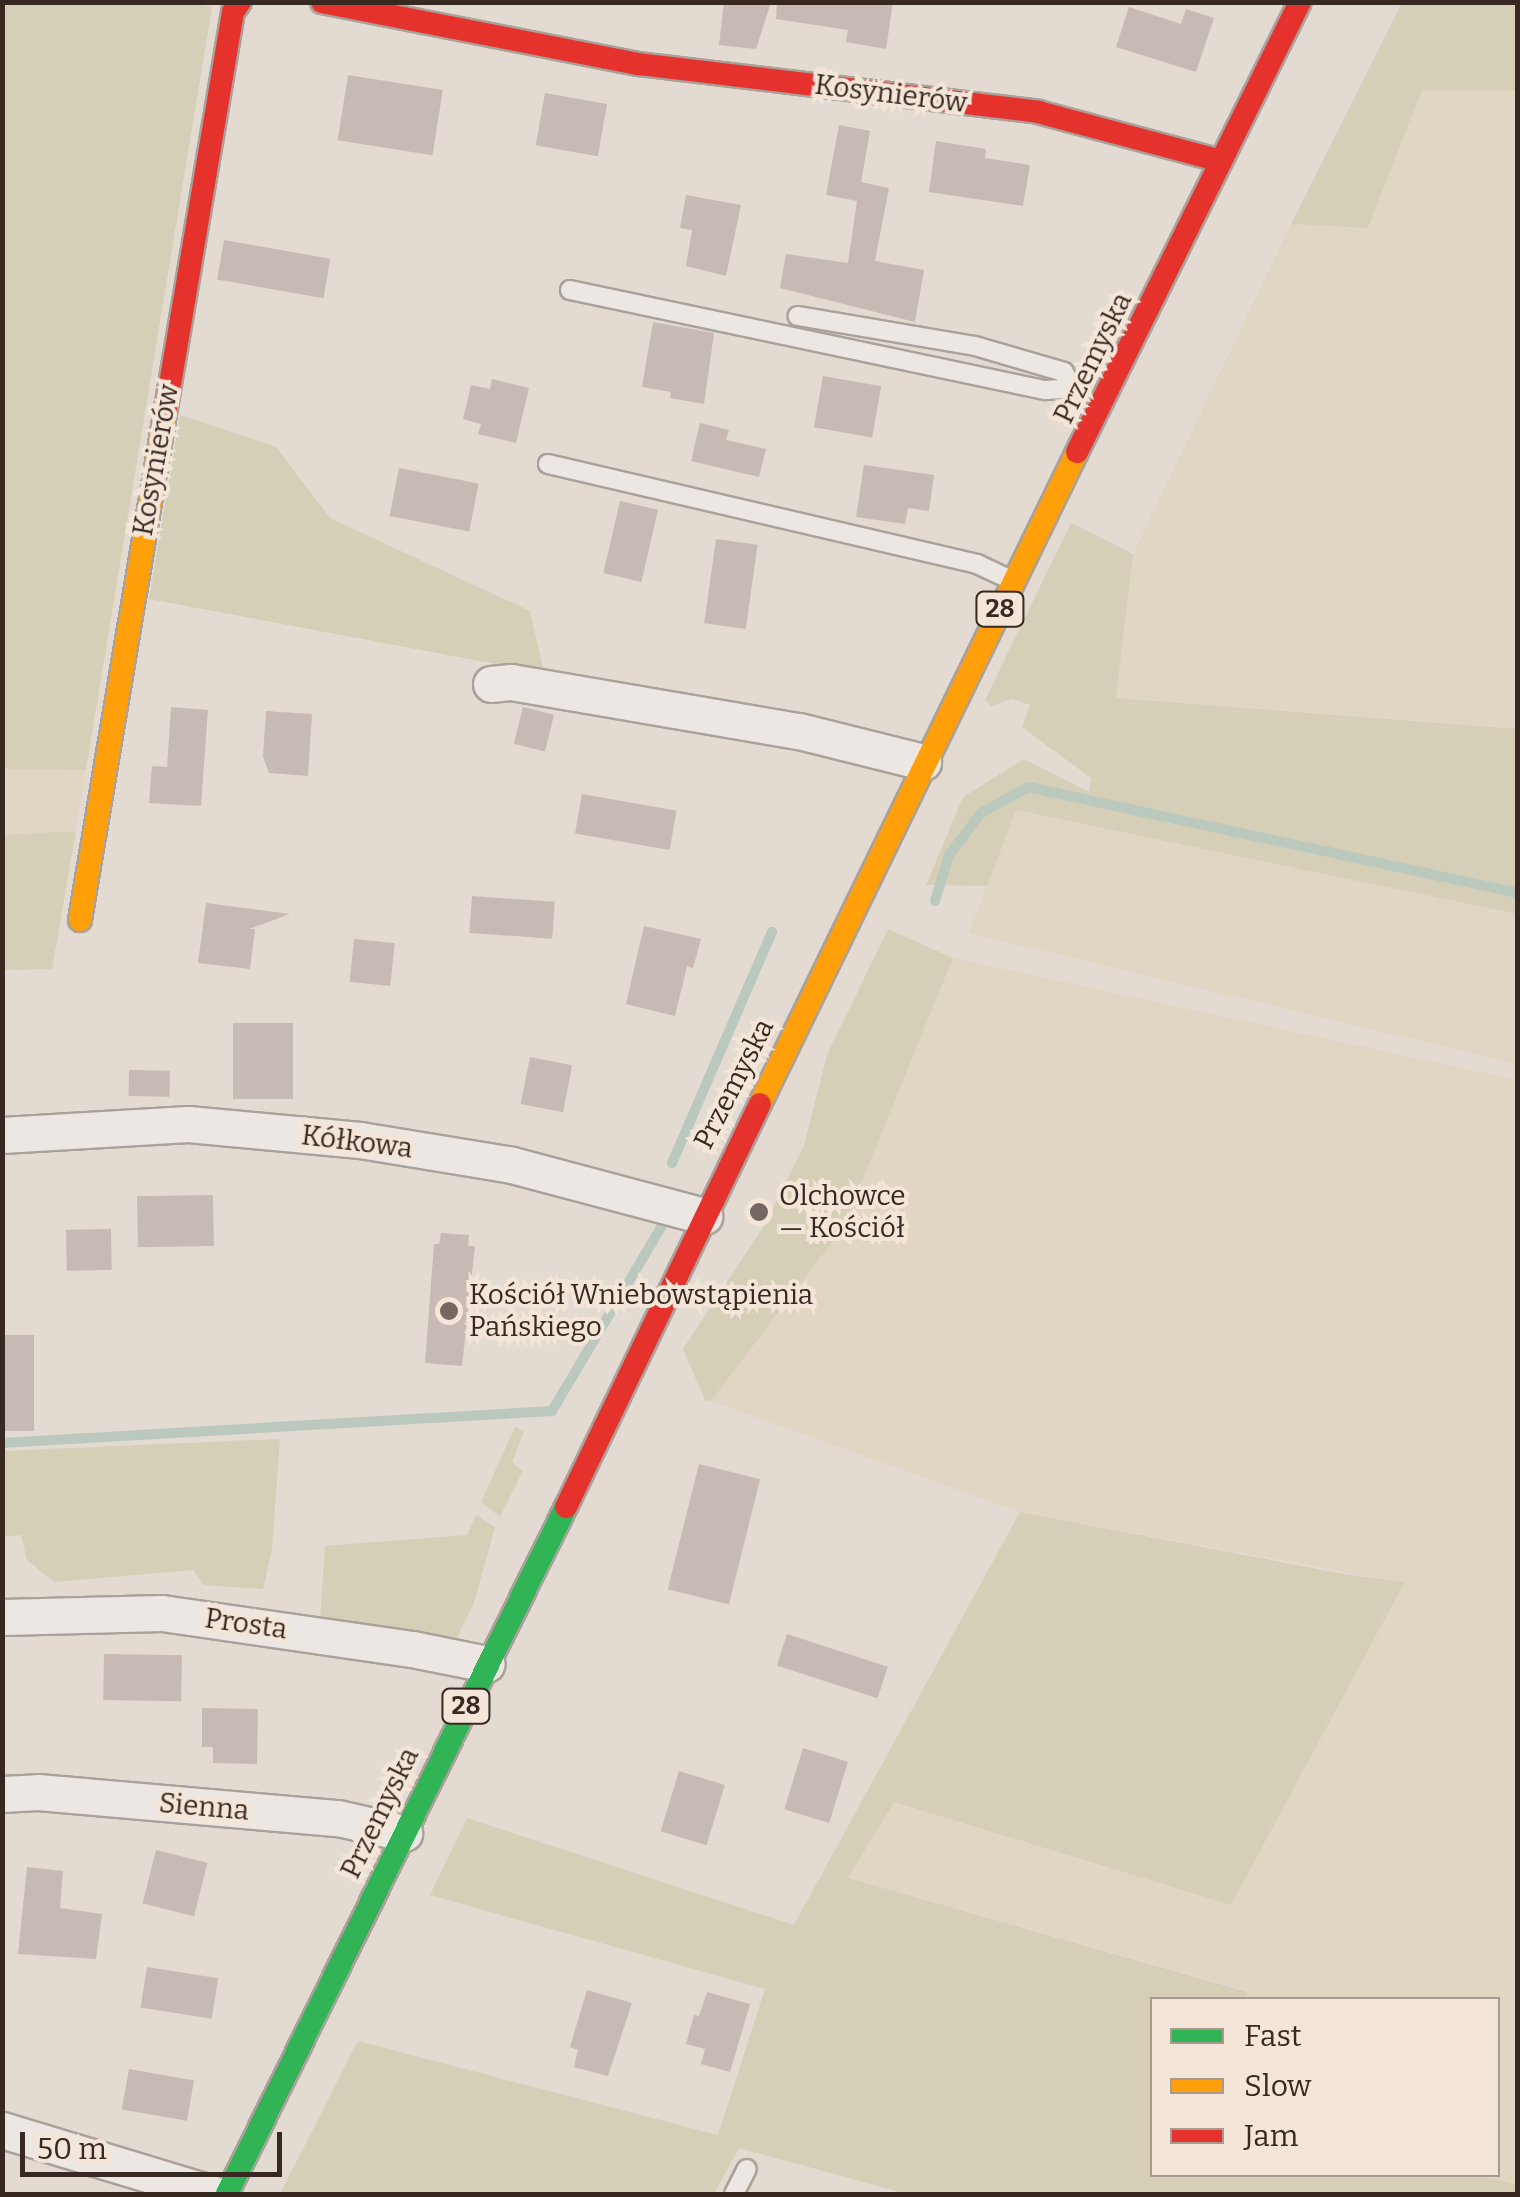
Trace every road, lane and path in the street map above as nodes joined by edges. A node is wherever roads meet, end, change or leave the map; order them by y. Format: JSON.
{"nodes":[{"id":1,"x":240,"y":2,"type":"edge"},
{"id":2,"x":322,"y":2,"type":"edge"},
{"id":3,"x":1300,"y":2,"type":"edge"},
{"id":4,"x":446,"y":14,"type":"edge"},
{"id":5,"x":1220,"y":161,"type":"junction"},
{"id":6,"x":570,"y":290,"type":"dead end"},
{"id":7,"x":798,"y":316,"type":"dead end"},
{"id":8,"x":1072,"y":388,"type":"junction"},
{"id":9,"x":1104,"y":404,"type":"junction"},
{"id":10,"x":548,"y":464,"type":"dead end"},
{"id":11,"x":1014,"y":582,"type":"junction"},
{"id":12,"x":491,"y":684,"type":"dead end"},
{"id":13,"x":922,"y":762,"type":"junction"},
{"id":14,"x":80,"y":920,"type":"dead end"},
{"id":15,"x":2,"y":1135,"type":"edge"},
{"id":16,"x":704,"y":1216,"type":"junction"},
{"id":17,"x":2,"y":1617,"type":"edge"},
{"id":18,"x":486,"y":1664,"type":"junction"},
{"id":19,"x":2,"y":1794,"type":"edge"},
{"id":20,"x":404,"y":1832,"type":"junction"},
{"id":21,"x":2,"y":2130,"type":"edge"},
{"id":22,"x":746,"y":2170,"type":"dead end"},
{"id":23,"x":214,"y":2194,"type":"edge"},
{"id":24,"x":226,"y":2194,"type":"edge"},
{"id":25,"x":734,"y":2194,"type":"edge"}],
"edges":[{"from":1,"to":14,"type":"main road","name":"Kosynierów"},
{"from":2,"to":4,"type":"main road","name":"Kosynierów"},
{"from":3,"to":5,"type":"main road","name":"Przemyska","number":"28"},
{"from":4,"to":5,"type":"main road","name":"Kosynierów"},
{"from":5,"to":9,"type":"main road","name":"Przemyska","number":"28"},
{"from":6,"to":8,"type":"lane"},
{"from":7,"to":8,"type":"lane"},
{"from":8,"to":9,"type":"street"},
{"from":9,"to":11,"type":"main road","name":"Przemyska","number":"28"},
{"from":10,"to":11,"type":"lane"},
{"from":11,"to":13,"type":"main road","name":"Przemyska","number":"28"},
{"from":12,"to":13,"type":"street"},
{"from":13,"to":16,"type":"main road","name":"Przemyska","number":"28"},
{"from":15,"to":16,"type":"street","name":"Kółkowa"},
{"from":16,"to":18,"type":"main road","name":"Przemyska","number":"28"},
{"from":17,"to":18,"type":"street","name":"Prosta"},
{"from":18,"to":20,"type":"main road","name":"Przemyska","number":"28"},
{"from":19,"to":20,"type":"street","name":"Sienna"},
{"from":20,"to":24,"type":"main road","name":"Przemyska","number":"28"},
{"from":21,"to":23,"type":"street"},
{"from":22,"to":25,"type":"lane"}]}
